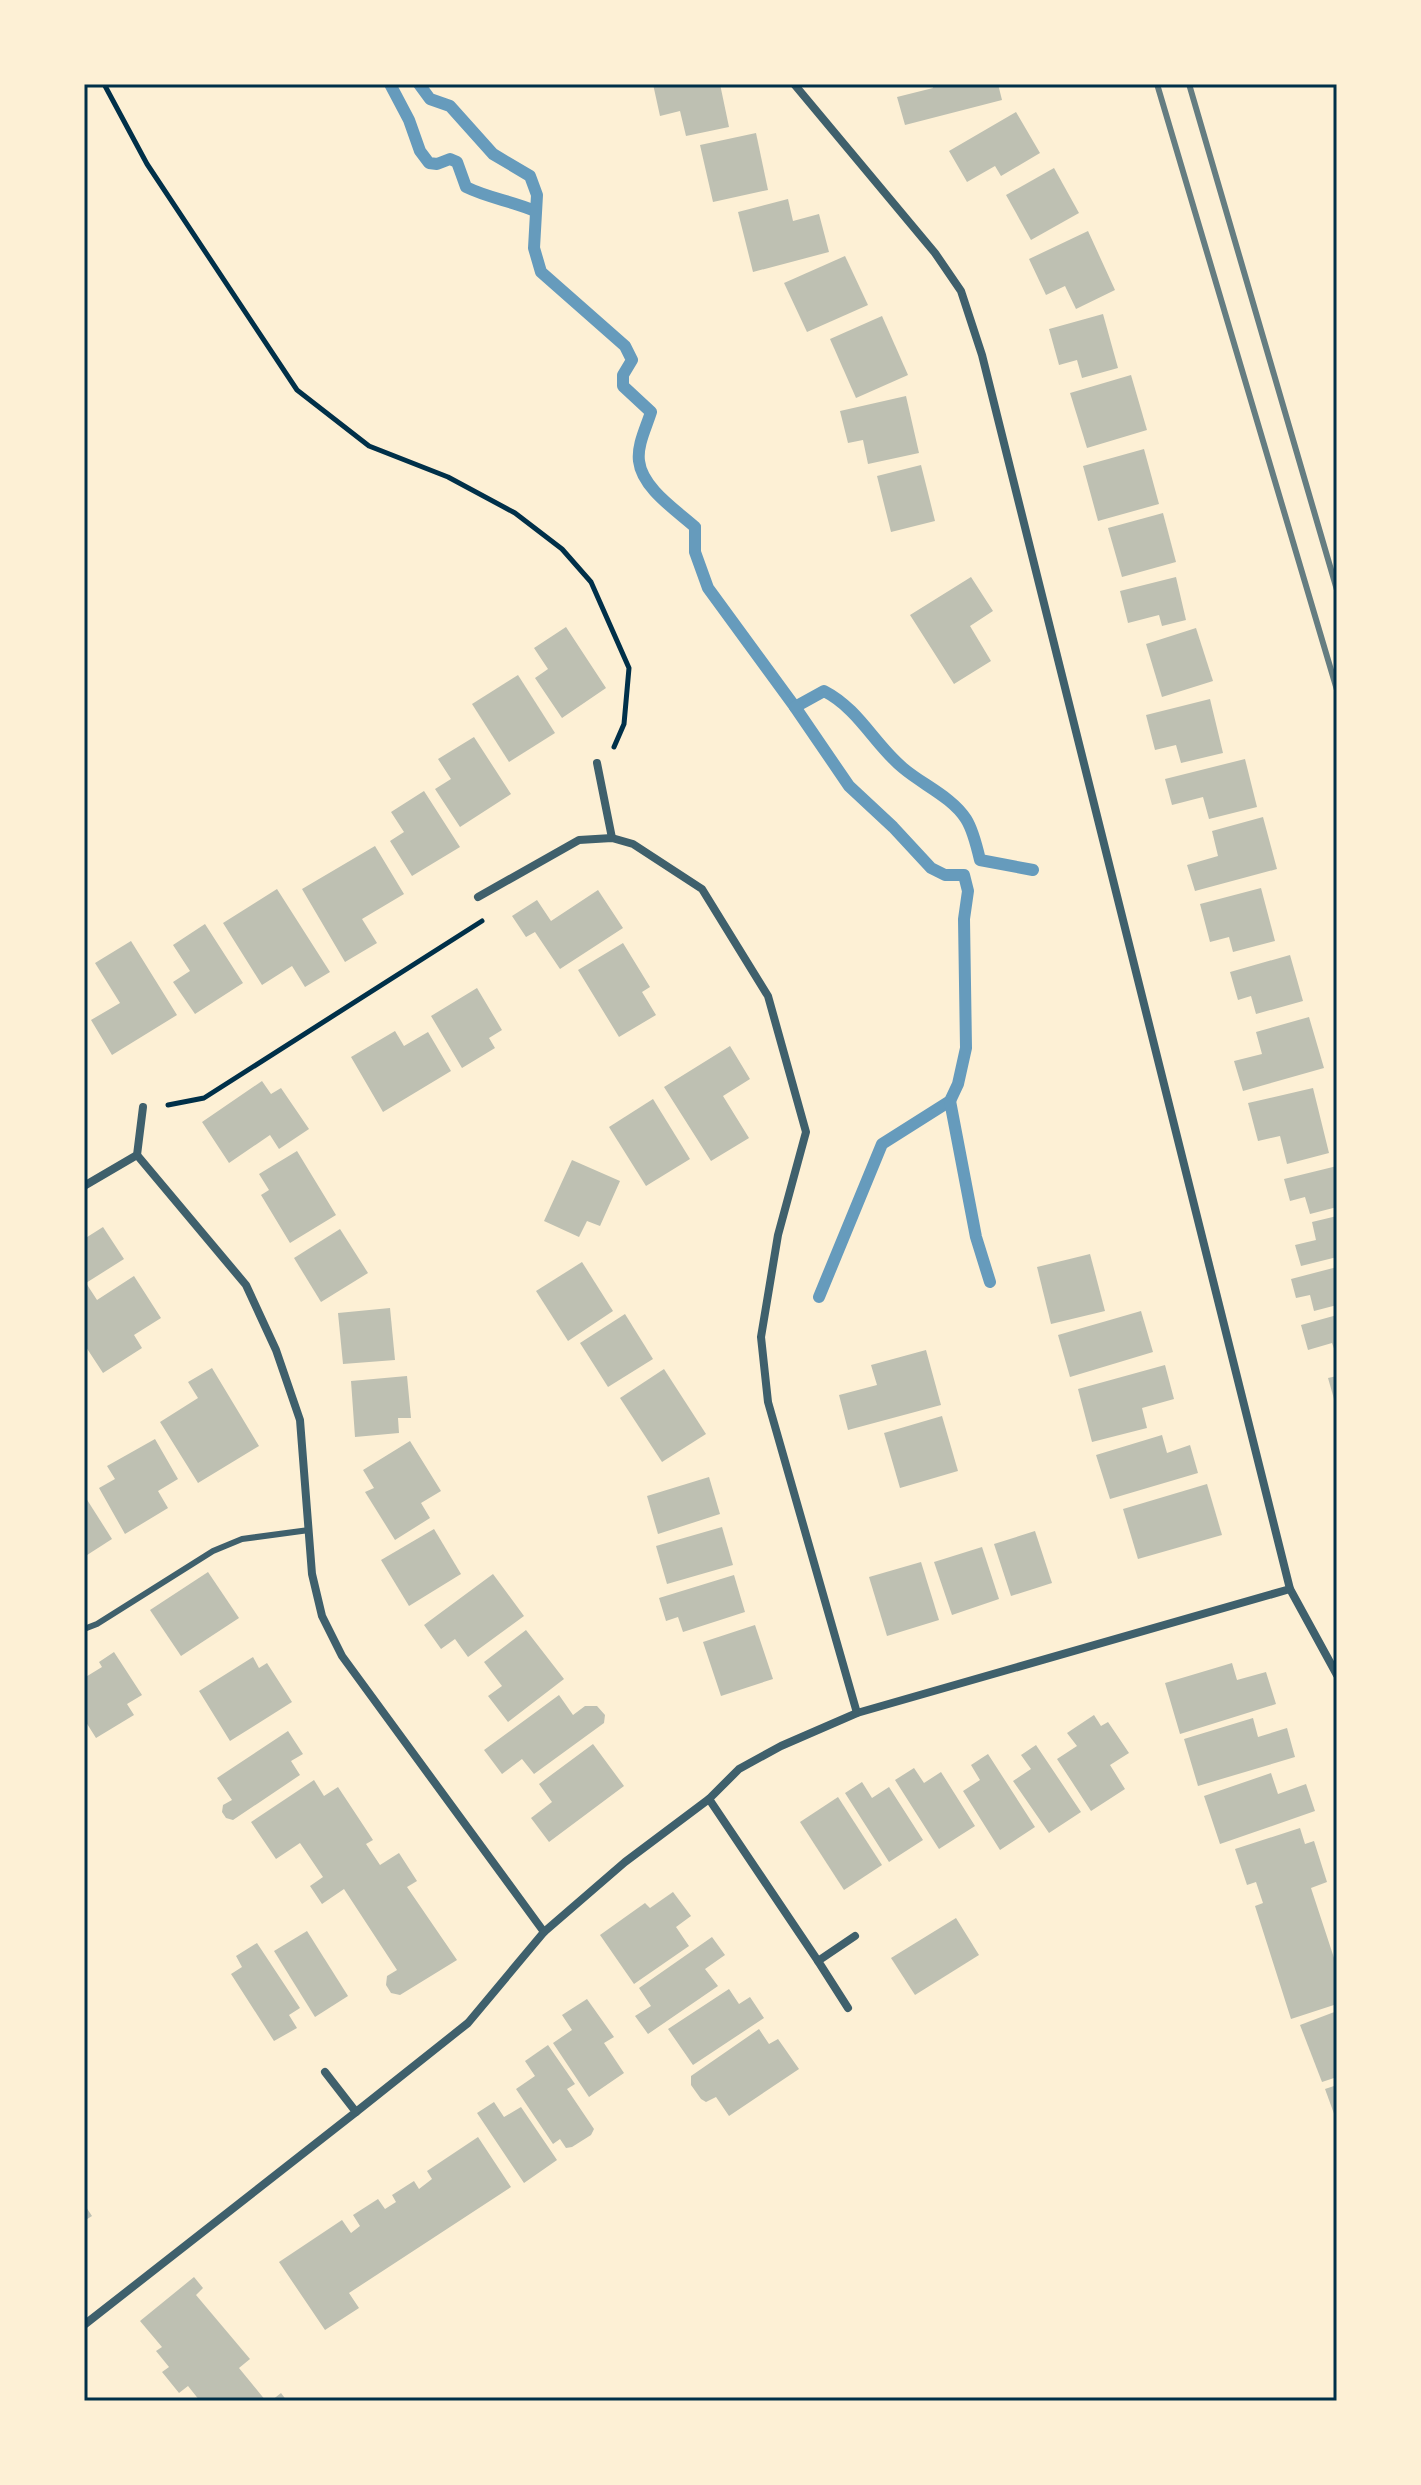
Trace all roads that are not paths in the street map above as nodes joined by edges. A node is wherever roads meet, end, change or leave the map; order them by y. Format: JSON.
{"nodes":[{"id":1,"x":794,"y":84,"type":"edge"},
{"id":2,"x":597,"y":763,"type":"road end"},
{"id":3,"x":612,"y":838,"type":"junction"},
{"id":4,"x":478,"y":897,"type":"road end"},
{"id":5,"x":143,"y":1107,"type":"road end"},
{"id":6,"x":137,"y":1155,"type":"junction"},
{"id":7,"x":84,"y":1186,"type":"edge"},
{"id":8,"x":309,"y":1530,"type":"junction"},
{"id":9,"x":1290,"y":1589,"type":"junction"},
{"id":10,"x":84,"y":1629,"type":"edge"},
{"id":11,"x":1337,"y":1675,"type":"edge"},
{"id":12,"x":857,"y":1713,"type":"junction"},
{"id":13,"x":709,"y":1799,"type":"junction"},
{"id":14,"x":544,"y":1932,"type":"junction"},
{"id":15,"x":855,"y":1936,"type":"dead end"},
{"id":16,"x":818,"y":1961,"type":"junction"},
{"id":17,"x":848,"y":2008,"type":"dead end"},
{"id":18,"x":325,"y":2072,"type":"dead end"},
{"id":19,"x":356,"y":2112,"type":"junction"},
{"id":20,"x":84,"y":2325,"type":"edge"}],
"edges":[{"from":1,"to":9,"type":"street"},
{"from":2,"to":3,"type":"street"},
{"from":3,"to":4,"type":"street"},
{"from":3,"to":12,"type":"street"},
{"from":5,"to":6,"type":"street"},
{"from":6,"to":7,"type":"street"},
{"from":6,"to":8,"type":"street"},
{"from":8,"to":10,"type":"lane"},
{"from":8,"to":14,"type":"street"},
{"from":9,"to":11,"type":"street"},
{"from":9,"to":12,"type":"street"},
{"from":12,"to":13,"type":"street"},
{"from":13,"to":14,"type":"street"},
{"from":13,"to":16,"type":"street"},
{"from":14,"to":19,"type":"street"},
{"from":15,"to":16,"type":"street"},
{"from":16,"to":17,"type":"street"},
{"from":18,"to":19,"type":"street"},
{"from":19,"to":20,"type":"street"}]}
